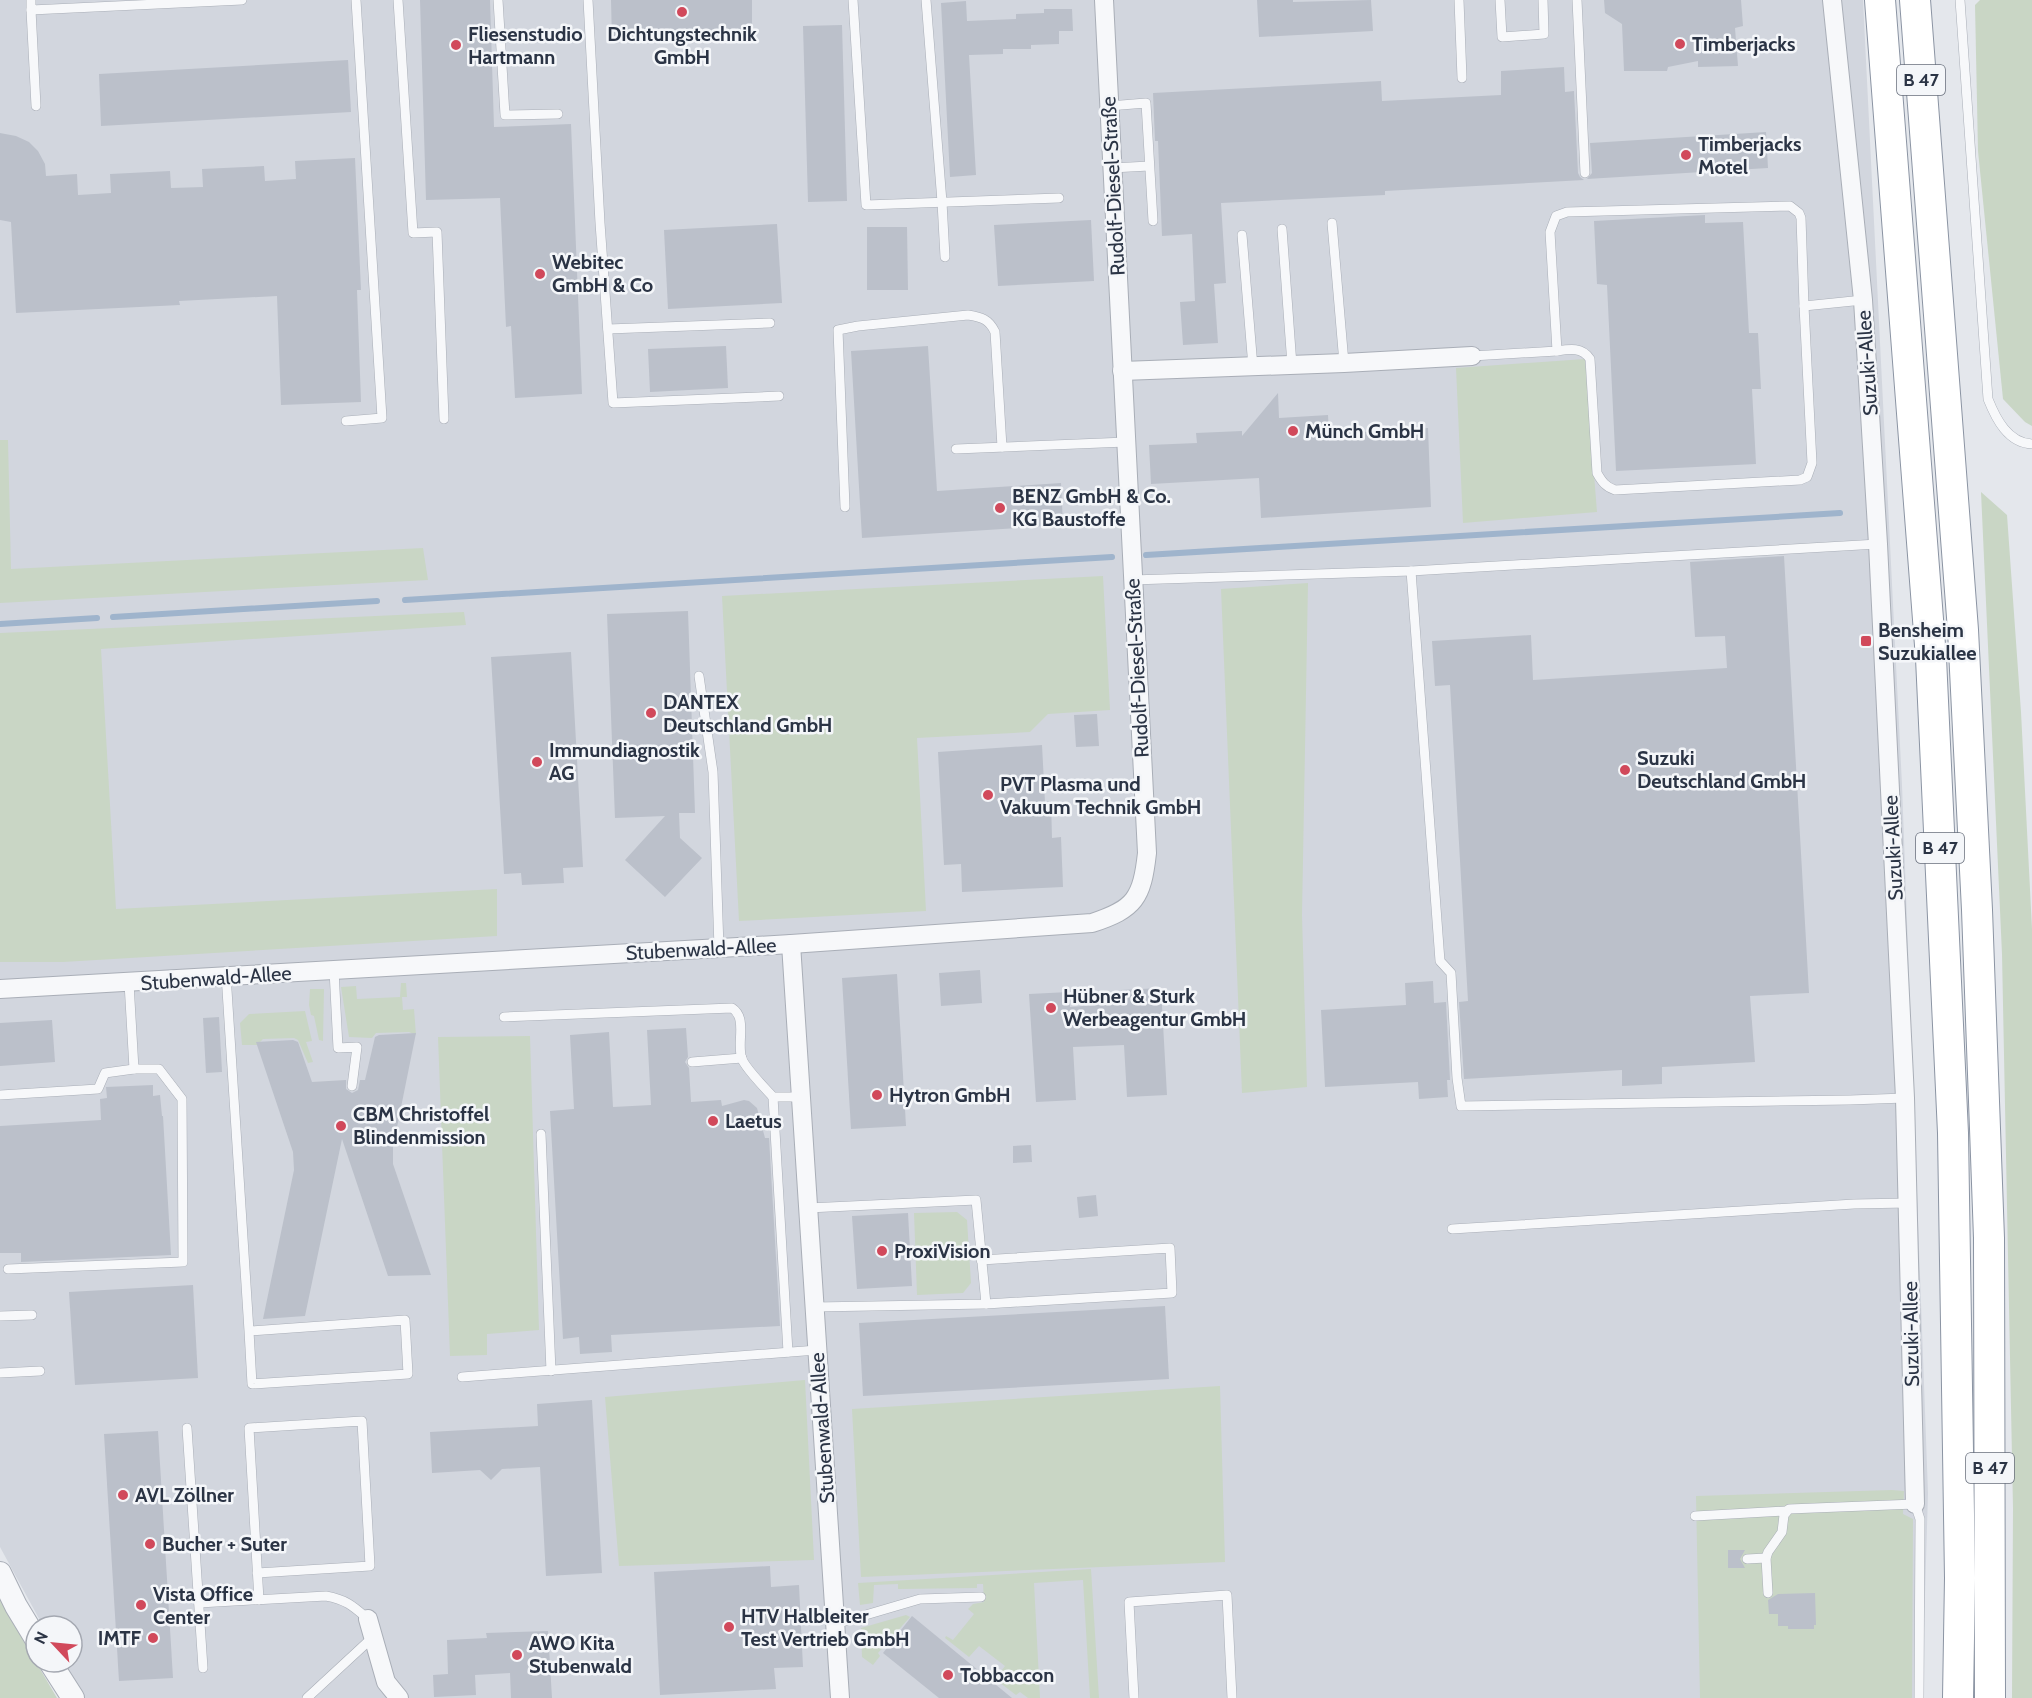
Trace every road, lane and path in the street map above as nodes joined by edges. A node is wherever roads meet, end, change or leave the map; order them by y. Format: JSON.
{"nodes":[{"id":1,"x":242,"y":0,"type":"edge"},
{"id":2,"x":356,"y":0,"type":"edge"},
{"id":3,"x":398,"y":0,"type":"edge"},
{"id":4,"x":498,"y":0,"type":"edge"},
{"id":5,"x":588,"y":0,"type":"edge"},
{"id":6,"x":853,"y":0,"type":"edge"},
{"id":7,"x":926,"y":0,"type":"edge"},
{"id":8,"x":1104,"y":0,"type":"edge"},
{"id":9,"x":1459,"y":0,"type":"edge"},
{"id":10,"x":1500,"y":0,"type":"edge"},
{"id":11,"x":1543,"y":0,"type":"edge"},
{"id":12,"x":1576,"y":0,"type":"edge"},
{"id":13,"x":1832,"y":0,"type":"edge"},
{"id":14,"x":1880,"y":0,"type":"edge"},
{"id":15,"x":1915,"y":0,"type":"edge"},
{"id":16,"x":1960,"y":0,"type":"edge"},
{"id":17,"x":31,"y":5,"type":"edge"},
{"id":18,"x":1462,"y":78,"type":"dead end"},
{"id":19,"x":36,"y":106,"type":"dead end"},
{"id":20,"x":1109,"y":106,"type":"junction"},
{"id":21,"x":558,"y":114,"type":"dead end"},
{"id":22,"x":1149,"y":166,"type":"junction"},
{"id":23,"x":1112,"y":168,"type":"junction"},
{"id":24,"x":1585,"y":173,"type":"dead end"},
{"id":25,"x":1059,"y":198,"type":"dead end"},
{"id":26,"x":942,"y":202,"type":"junction"},
{"id":27,"x":1153,"y":221,"type":"dead end"},
{"id":28,"x":1332,"y":223,"type":"dead end"},
{"id":29,"x":1282,"y":229,"type":"dead end"},
{"id":30,"x":1242,"y":235,"type":"dead end"},
{"id":31,"x":945,"y":257,"type":"dead end"},
{"id":32,"x":1863,"y":300,"type":"junction"},
{"id":33,"x":1804,"y":306,"type":"junction"},
{"id":34,"x":770,"y":323,"type":"dead end"},
{"id":35,"x":608,"y":329,"type":"junction"},
{"id":36,"x":1557,"y":351,"type":"junction"},
{"id":37,"x":1472,"y":356,"type":"joint"},
{"id":38,"x":1344,"y":363,"type":"junction"},
{"id":39,"x":1292,"y":365,"type":"junction"},
{"id":40,"x":1253,"y":367,"type":"junction"},
{"id":41,"x":1122,"y":371,"type":"junction"},
{"id":42,"x":779,"y":396,"type":"dead end"},
{"id":43,"x":444,"y":419,"type":"dead end"},
{"id":44,"x":346,"y":421,"type":"dead end"},
{"id":45,"x":1126,"y":442,"type":"junction"},
{"id":46,"x":2032,"y":444,"type":"edge"},
{"id":47,"x":1002,"y":447,"type":"junction"},
{"id":48,"x":956,"y":449,"type":"dead end"},
{"id":49,"x":845,"y":507,"type":"dead end"},
{"id":50,"x":1878,"y":544,"type":"junction"},
{"id":51,"x":1412,"y":571,"type":"junction"},
{"id":52,"x":1132,"y":580,"type":"junction"},
{"id":53,"x":699,"y":676,"type":"dead end"},
{"id":54,"x":791,"y":944,"type":"junction"},
{"id":55,"x":719,"y":948,"type":"junction"},
{"id":56,"x":334,"y":970,"type":"junction"},
{"id":57,"x":226,"y":976,"type":"junction"},
{"id":58,"x":129,"y":983,"type":"junction"},
{"id":59,"x":0,"y":989,"type":"edge"},
{"id":60,"x":504,"y":1017,"type":"dead end"},
{"id":61,"x":742,"y":1059,"type":"junction"},
{"id":62,"x":692,"y":1062,"type":"dead end"},
{"id":63,"x":134,"y":1069,"type":"junction"},
{"id":64,"x":352,"y":1086,"type":"dead end"},
{"id":65,"x":0,"y":1095,"type":"edge"},
{"id":66,"x":801,"y":1097,"type":"junction"},
{"id":67,"x":773,"y":1098,"type":"junction"},
{"id":68,"x":1905,"y":1098,"type":"junction"},
{"id":69,"x":541,"y":1134,"type":"dead end"},
{"id":70,"x":1908,"y":1203,"type":"junction"},
{"id":71,"x":808,"y":1208,"type":"junction"},
{"id":72,"x":1452,"y":1229,"type":"dead end"},
{"id":73,"x":981,"y":1260,"type":"junction"},
{"id":74,"x":8,"y":1269,"type":"dead end"},
{"id":75,"x":986,"y":1304,"type":"junction"},
{"id":76,"x":815,"y":1307,"type":"junction"},
{"id":77,"x":32,"y":1315,"type":"dead end"},
{"id":78,"x":0,"y":1316,"type":"edge"},
{"id":79,"x":249,"y":1331,"type":"junction"},
{"id":80,"x":818,"y":1350,"type":"junction"},
{"id":81,"x":788,"y":1352,"type":"junction"},
{"id":82,"x":40,"y":1371,"type":"dead end"},
{"id":83,"x":551,"y":1371,"type":"junction"},
{"id":84,"x":0,"y":1373,"type":"edge"},
{"id":85,"x":462,"y":1377,"type":"dead end"},
{"id":86,"x":187,"y":1428,"type":"dead end"},
{"id":87,"x":1915,"y":1504,"type":"junction"},
{"id":88,"x":1786,"y":1511,"type":"junction"},
{"id":89,"x":1695,"y":1516,"type":"dead end"},
{"id":90,"x":1747,"y":1558,"type":"dead end"},
{"id":91,"x":1766,"y":1558,"type":"junction"},
{"id":92,"x":0,"y":1573,"type":"edge"},
{"id":93,"x":257,"y":1573,"type":"junction"},
{"id":94,"x":1768,"y":1593,"type":"dead end"},
{"id":95,"x":981,"y":1597,"type":"dead end"},
{"id":96,"x":259,"y":1600,"type":"junction"},
{"id":97,"x":199,"y":1603,"type":"junction"},
{"id":98,"x":24,"y":1619,"type":"edge"},
{"id":99,"x":835,"y":1624,"type":"junction"},
{"id":100,"x":370,"y":1628,"type":"junction"},
{"id":101,"x":203,"y":1668,"type":"dead end"},
{"id":102,"x":58,"y":1674,"type":"edge"},
{"id":103,"x":392,"y":1695,"type":"edge"},
{"id":104,"x":73,"y":1698,"type":"edge"},
{"id":105,"x":308,"y":1698,"type":"edge"},
{"id":106,"x":840,"y":1698,"type":"edge"},
{"id":107,"x":1134,"y":1698,"type":"edge"},
{"id":108,"x":1232,"y":1698,"type":"edge"},
{"id":109,"x":1919,"y":1698,"type":"edge"},
{"id":110,"x":1958,"y":1698,"type":"edge"},
{"id":111,"x":1990,"y":1698,"type":"edge"}],
"edges":[{"from":1,"to":17,"type":"lane"},
{"from":2,"to":44,"type":"lane"},
{"from":3,"to":43,"type":"lane"},
{"from":4,"to":21,"type":"lane"},
{"from":5,"to":35,"type":"lane"},
{"from":6,"to":26,"type":"lane"},
{"from":7,"to":26,"type":"lane"},
{"from":8,"to":20,"type":"street","name":"Rudolf-Diesel-Straße"},
{"from":9,"to":18,"type":"lane"},
{"from":10,"to":11,"type":"lane"},
{"from":12,"to":24,"type":"lane"},
{"from":13,"to":32,"type":"street","name":"Suzuki-Allee"},
{"from":14,"to":110,"type":"highway","number":"B 47"},
{"from":15,"to":111,"type":"highway","number":"B 47"},
{"from":16,"to":46,"type":"lane"},
{"from":17,"to":19,"type":"lane"},
{"from":20,"to":22,"type":"lane"},
{"from":20,"to":23,"type":"street","name":"Rudolf-Diesel-Straße"},
{"from":22,"to":23,"type":"lane"},
{"from":22,"to":27,"type":"lane"},
{"from":23,"to":41,"type":"street","name":"Rudolf-Diesel-Straße"},
{"from":25,"to":26,"type":"lane"},
{"from":26,"to":31,"type":"lane"},
{"from":28,"to":38,"type":"lane"},
{"from":29,"to":39,"type":"lane"},
{"from":30,"to":40,"type":"lane"},
{"from":32,"to":33,"type":"lane"},
{"from":32,"to":50,"type":"street","name":"Suzuki-Allee"},
{"from":33,"to":36,"type":"lane"},
{"from":33,"to":36,"type":"lane"},
{"from":34,"to":35,"type":"lane"},
{"from":35,"to":42,"type":"lane"},
{"from":36,"to":37,"type":"lane"},
{"from":37,"to":38,"type":"street"},
{"from":38,"to":39,"type":"street"},
{"from":39,"to":40,"type":"street"},
{"from":40,"to":41,"type":"street"},
{"from":41,"to":45,"type":"street","name":"Rudolf-Diesel-Straße"},
{"from":45,"to":47,"type":"lane"},
{"from":45,"to":52,"type":"street","name":"Rudolf-Diesel-Straße"},
{"from":47,"to":48,"type":"lane"},
{"from":47,"to":49,"type":"lane"},
{"from":50,"to":51,"type":"lane"},
{"from":50,"to":68,"type":"street","name":"Suzuki-Allee"},
{"from":51,"to":52,"type":"lane"},
{"from":51,"to":68,"type":"lane"},
{"from":52,"to":54,"type":"street","name":"Rudolf-Diesel-Straße"},
{"from":53,"to":55,"type":"lane"},
{"from":54,"to":55,"type":"street","name":"Stubenwald-Allee"},
{"from":54,"to":66,"type":"street","name":"Stubenwald-Allee"},
{"from":55,"to":56,"type":"street","name":"Stubenwald-Allee"},
{"from":56,"to":57,"type":"street","name":"Stubenwald-Allee"},
{"from":56,"to":64,"type":"lane"},
{"from":57,"to":58,"type":"street","name":"Stubenwald-Allee"},
{"from":57,"to":79,"type":"lane"},
{"from":58,"to":59,"type":"street","name":"Stubenwald-Allee"},
{"from":58,"to":63,"type":"lane"},
{"from":60,"to":61,"type":"lane"},
{"from":61,"to":62,"type":"lane"},
{"from":61,"to":67,"type":"lane"},
{"from":63,"to":65,"type":"lane"},
{"from":63,"to":74,"type":"lane"},
{"from":66,"to":67,"type":"lane"},
{"from":66,"to":71,"type":"street","name":"Stubenwald-Allee"},
{"from":67,"to":81,"type":"lane"},
{"from":68,"to":70,"type":"street","name":"Suzuki-Allee"},
{"from":69,"to":83,"type":"lane"},
{"from":70,"to":72,"type":"lane"},
{"from":70,"to":87,"type":"street","name":"Suzuki-Allee"},
{"from":71,"to":73,"type":"lane"},
{"from":71,"to":76,"type":"street","name":"Stubenwald-Allee"},
{"from":73,"to":75,"type":"lane"},
{"from":73,"to":75,"type":"lane"},
{"from":75,"to":76,"type":"lane"},
{"from":76,"to":80,"type":"street","name":"Stubenwald-Allee"},
{"from":77,"to":78,"type":"lane"},
{"from":79,"to":79,"type":"lane"},
{"from":80,"to":81,"type":"lane"},
{"from":80,"to":99,"type":"street","name":"Stubenwald-Allee"},
{"from":81,"to":83,"type":"lane"},
{"from":82,"to":84,"type":"lane"},
{"from":83,"to":85,"type":"lane"},
{"from":86,"to":97,"type":"lane"},
{"from":87,"to":88,"type":"lane"},
{"from":87,"to":109,"type":"lane","name":"Suzuki-Allee"},
{"from":88,"to":89,"type":"lane"},
{"from":88,"to":91,"type":"lane"},
{"from":90,"to":91,"type":"lane"},
{"from":91,"to":94,"type":"lane"},
{"from":92,"to":98,"type":"street"},
{"from":93,"to":93,"type":"lane"},
{"from":93,"to":96,"type":"lane"},
{"from":95,"to":99,"type":"lane"},
{"from":96,"to":97,"type":"lane"},
{"from":96,"to":100,"type":"lane"},
{"from":97,"to":101,"type":"lane"},
{"from":99,"to":106,"type":"street","name":"Stubenwald-Allee"},
{"from":100,"to":103,"type":"street"},
{"from":100,"to":105,"type":"lane"},
{"from":102,"to":104,"type":"street"},
{"from":107,"to":108,"type":"lane"}]}
